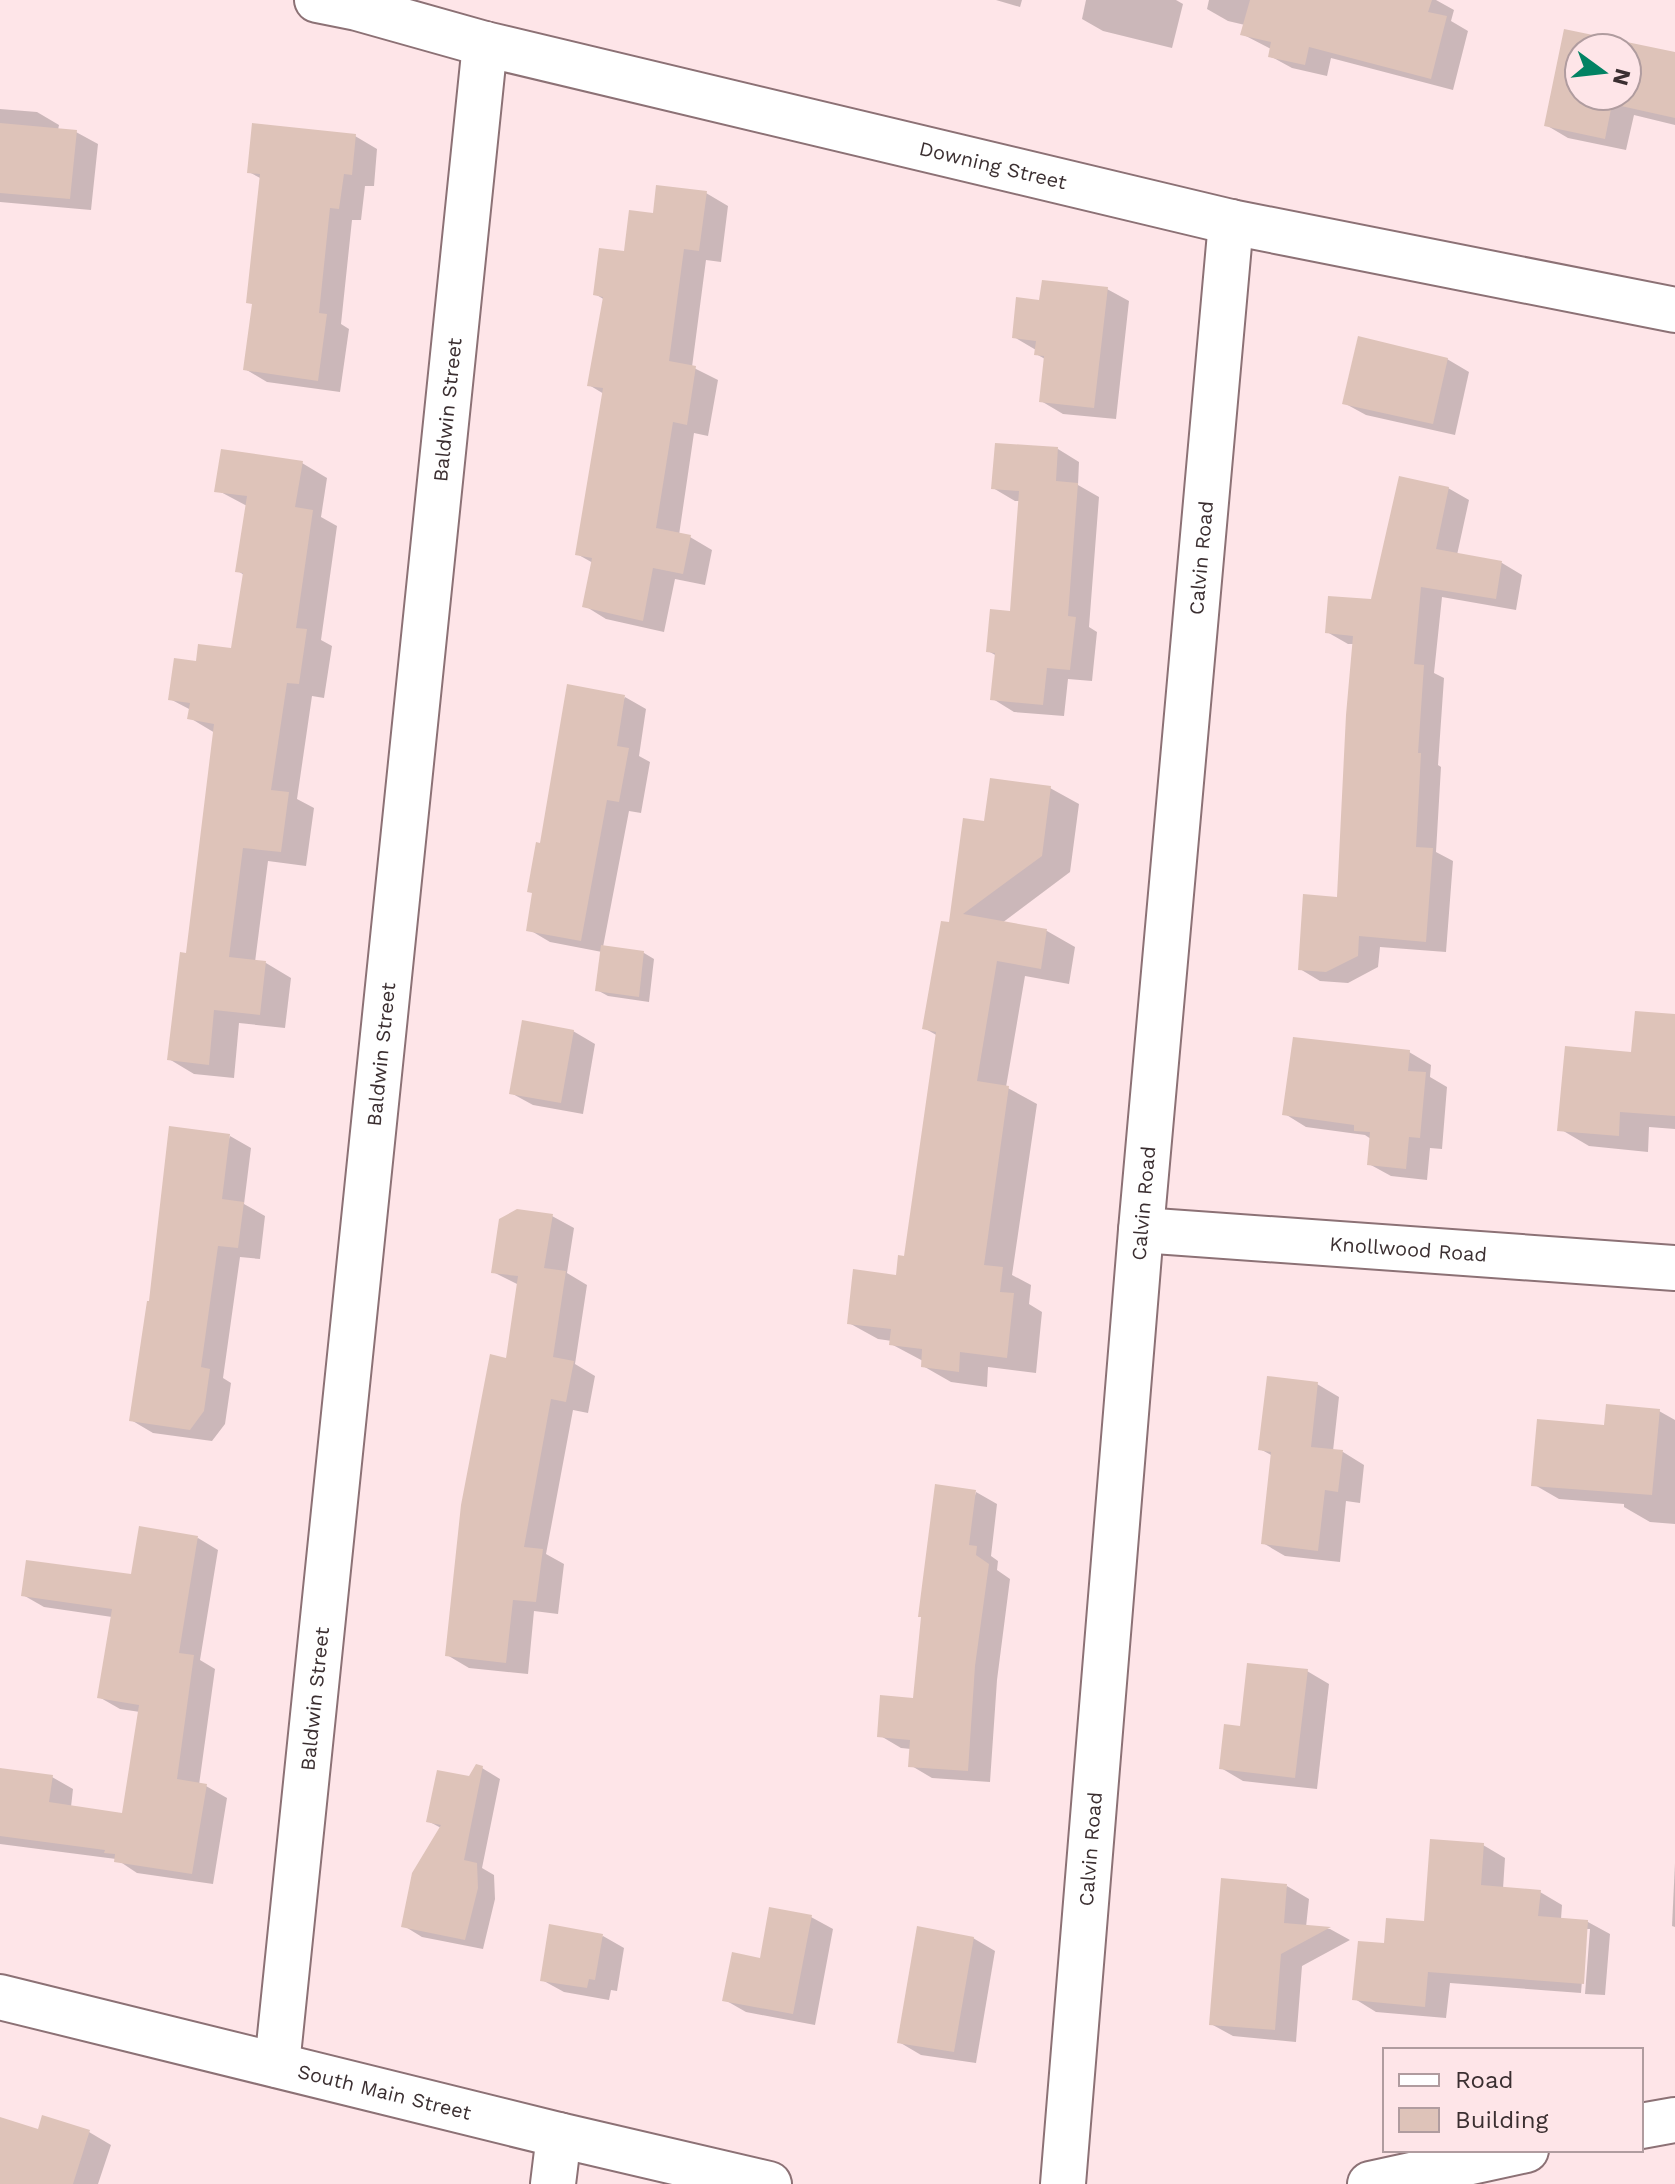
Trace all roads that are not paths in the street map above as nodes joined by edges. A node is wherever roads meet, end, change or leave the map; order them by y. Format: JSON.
{"nodes":[{"id":1,"x":344,"y":3,"type":"edge"},
{"id":2,"x":485,"y":44,"type":"junction"},
{"id":3,"x":1231,"y":222,"type":"junction"},
{"id":4,"x":1675,"y":310,"type":"edge"},
{"id":5,"x":1141,"y":1230,"type":"junction"},
{"id":6,"x":1675,"y":1268,"type":"edge"},
{"id":7,"x":0,"y":1997,"type":"edge"},
{"id":8,"x":277,"y":2065,"type":"junction"},
{"id":9,"x":1675,"y":2120,"type":"edge"},
{"id":10,"x":1643,"y":2126,"type":"edge"},
{"id":11,"x":559,"y":2135,"type":"junction"},
{"id":12,"x":1517,"y":2152,"type":"edge"},
{"id":13,"x":553,"y":2184,"type":"edge"},
{"id":14,"x":769,"y":2184,"type":"edge"},
{"id":15,"x":1063,"y":2184,"type":"edge"},
{"id":16,"x":1370,"y":2184,"type":"edge"}],
"edges":[{"from":1,"to":2,"type":"street","name":"Downing Street"},
{"from":2,"to":3,"type":"street","name":"Downing Street"},
{"from":2,"to":8,"type":"street","name":"Baldwin Street"},
{"from":3,"to":4,"type":"street","name":"Downing Street"},
{"from":3,"to":5,"type":"street","name":"Calvin Road"},
{"from":5,"to":6,"type":"street","name":"Knollwood Road"},
{"from":5,"to":15,"type":"street","name":"Calvin Road"},
{"from":7,"to":8,"type":"street","name":"South Main Street"},
{"from":8,"to":11,"type":"street","name":"South Main Street"},
{"from":9,"to":10,"type":"street"},
{"from":11,"to":13,"type":"street"},
{"from":11,"to":14,"type":"street","name":"South Main Street"},
{"from":12,"to":16,"type":"street"}]}
